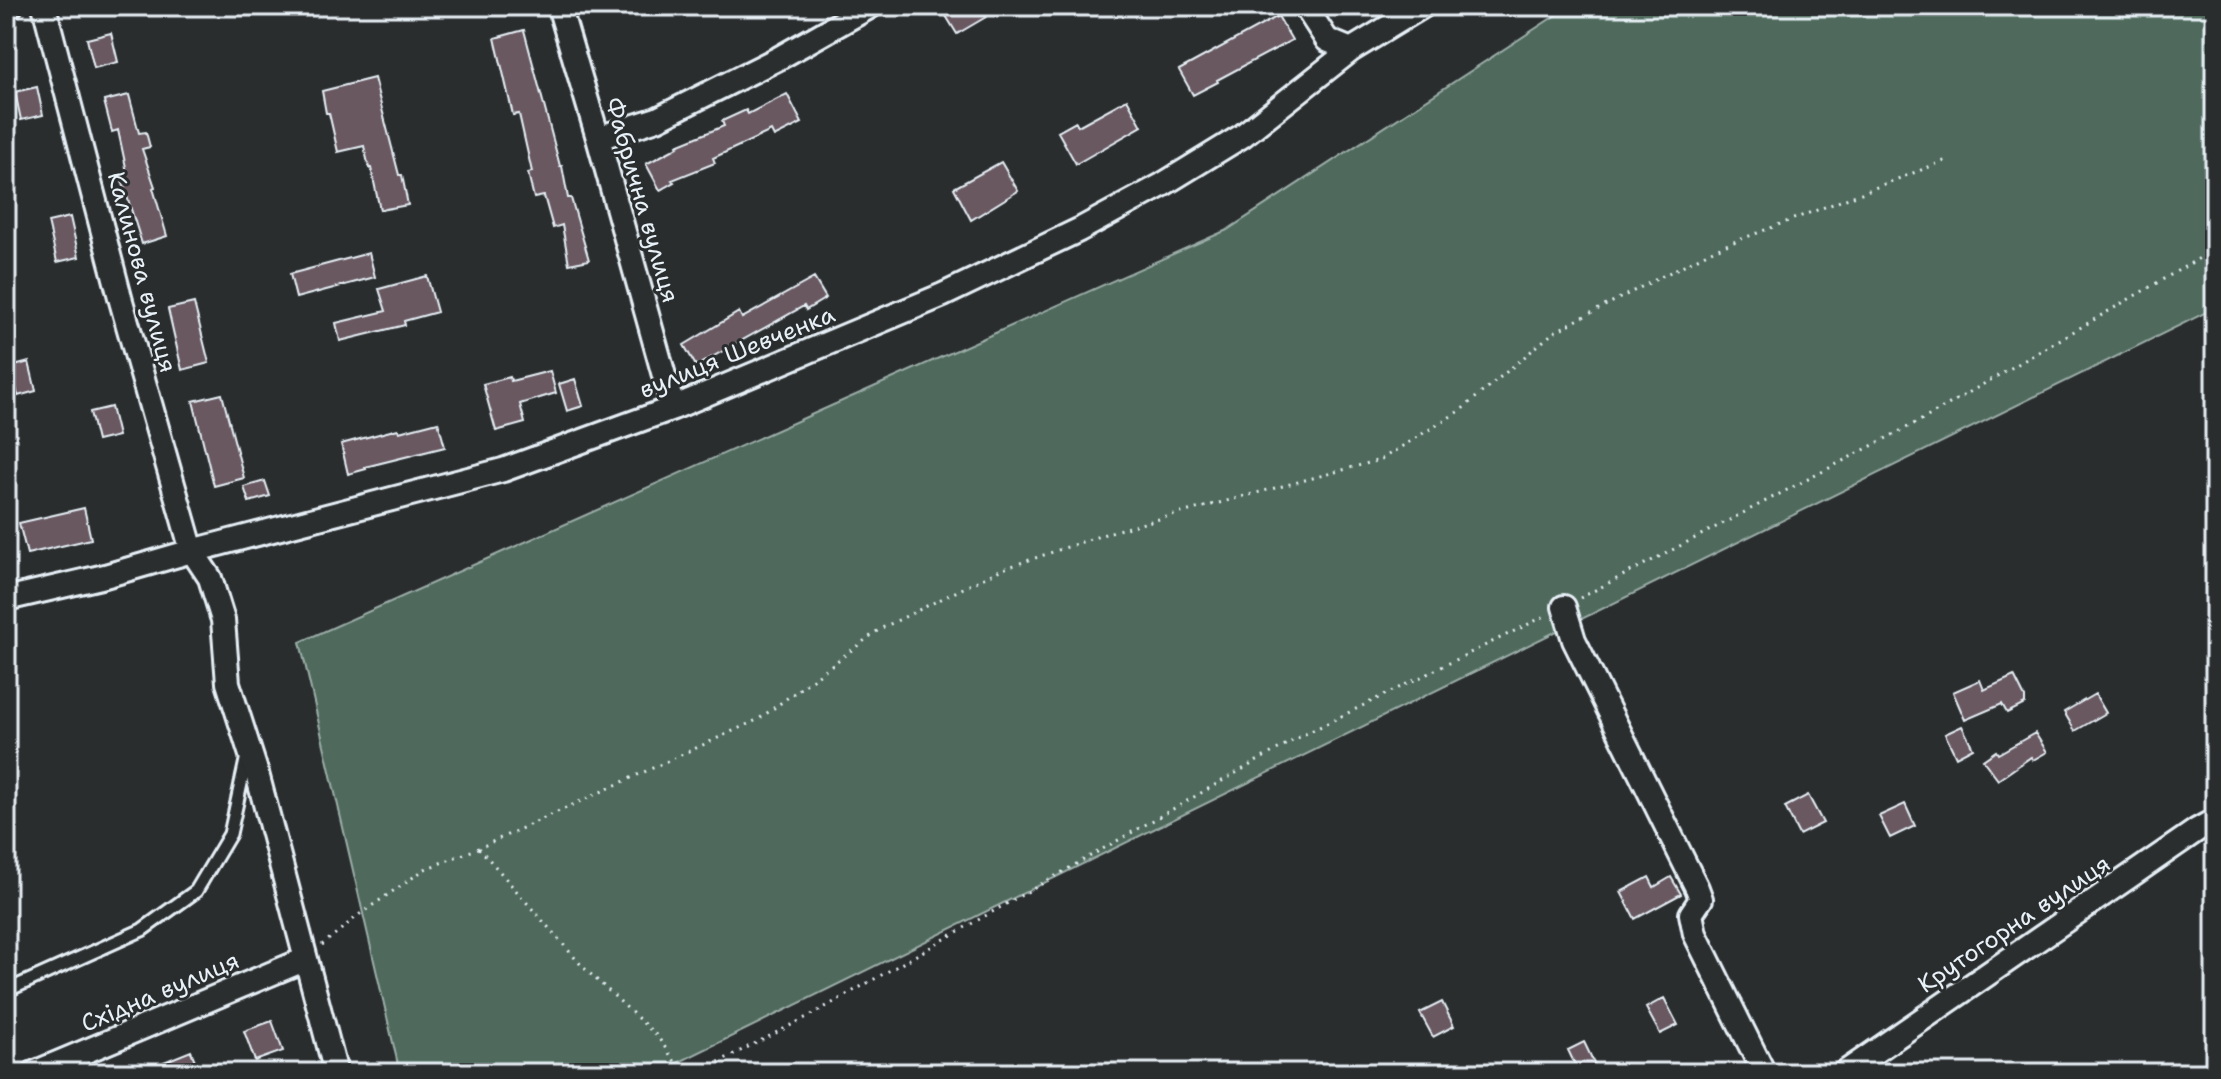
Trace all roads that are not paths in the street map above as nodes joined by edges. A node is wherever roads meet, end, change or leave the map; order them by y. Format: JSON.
{"nodes":[{"id":1,"x":44,"y":6,"type":"edge"},
{"id":2,"x":559,"y":6,"type":"edge"},
{"id":3,"x":871,"y":6,"type":"edge"},
{"id":4,"x":1305,"y":6,"type":"edge"},
{"id":5,"x":1423,"y":6,"type":"edge"},
{"id":6,"x":1351,"y":50,"type":"junction"},
{"id":7,"x":598,"y":138,"type":"junction"},
{"id":8,"x":673,"y":408,"type":"junction"},
{"id":9,"x":192,"y":551,"type":"junction"},
{"id":10,"x":6,"y":599,"type":"edge"},
{"id":11,"x":1564,"y":607,"type":"road end"},
{"id":12,"x":249,"y":747,"type":"junction"},
{"id":13,"x":2215,"y":820,"type":"edge"},
{"id":14,"x":306,"y":959,"type":"junction"},
{"id":15,"x":6,"y":991,"type":"edge"},
{"id":16,"x":34,"y":1073,"type":"edge"},
{"id":17,"x":336,"y":1073,"type":"edge"},
{"id":18,"x":1764,"y":1073,"type":"edge"},
{"id":19,"x":1844,"y":1073,"type":"edge"}],
"edges":[{"from":1,"to":9,"type":"street","name":"Калинова вулиця"},
{"from":2,"to":7,"type":"street","name":"Фабрична вулиця"},
{"from":3,"to":7,"type":"street"},
{"from":4,"to":6,"type":"street"},
{"from":5,"to":6,"type":"street","name":"вулиця Шевченка"},
{"from":6,"to":8,"type":"street","name":"вулиця Шевченка"},
{"from":7,"to":8,"type":"street","name":"Фабрична вулиця"},
{"from":8,"to":9,"type":"street","name":"вулиця Шевченка"},
{"from":9,"to":10,"type":"street","name":"вулиця Шевченка"},
{"from":9,"to":12,"type":"street","name":"Калинова вулиця"},
{"from":11,"to":18,"type":"street"},
{"from":12,"to":14,"type":"street","name":"Калинова вулиця"},
{"from":12,"to":15,"type":"lane"},
{"from":13,"to":19,"type":"street","name":"Крутогорна вулиця"},
{"from":14,"to":16,"type":"street","name":"Східна вулиця"},
{"from":14,"to":17,"type":"street"}]}
